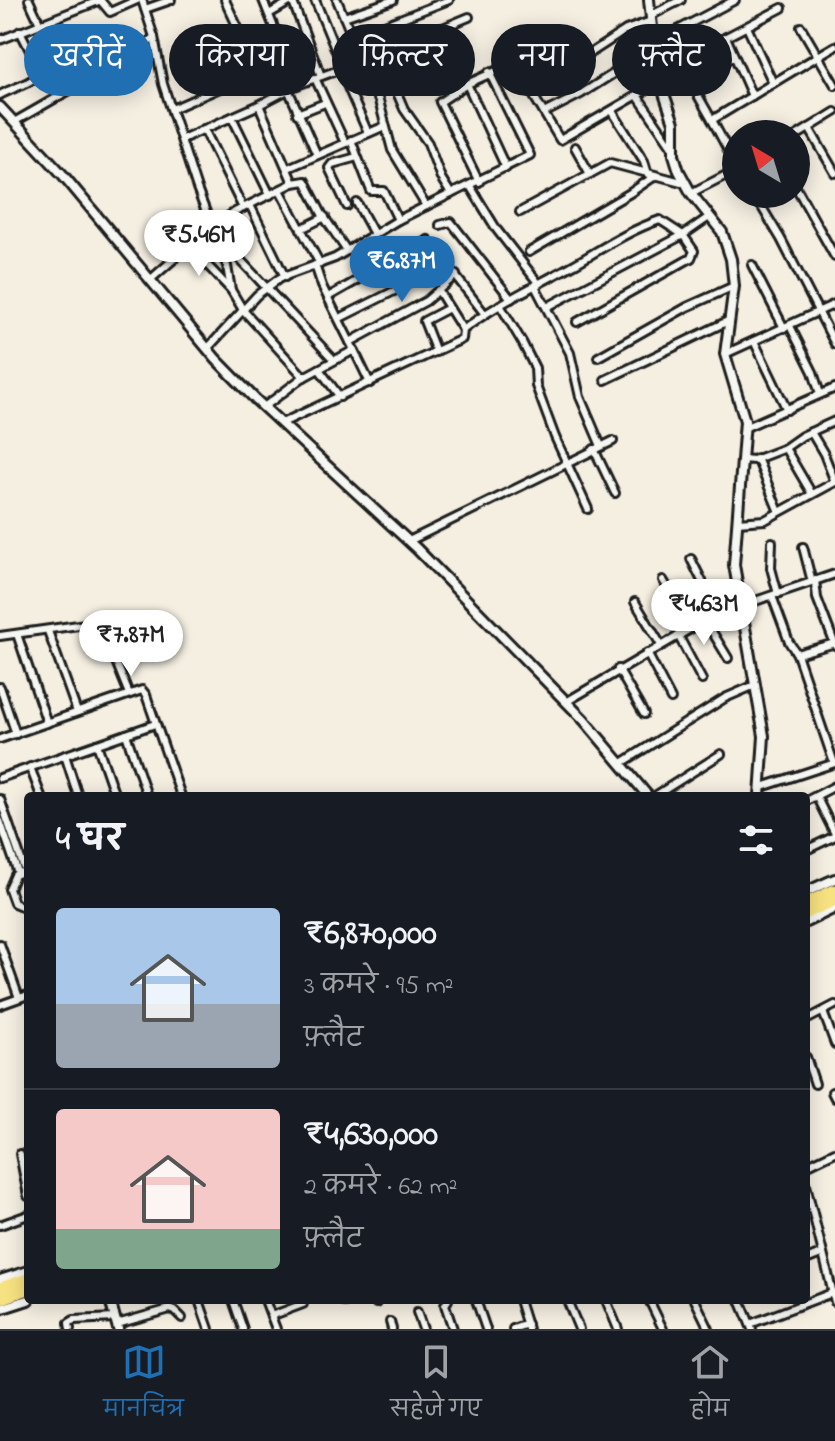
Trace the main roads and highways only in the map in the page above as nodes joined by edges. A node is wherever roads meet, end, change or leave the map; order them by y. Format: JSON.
{"nodes":[{"id":1,"x":835,"y":890,"type":"edge"},
{"id":2,"x":835,"y":900,"type":"edge"},
{"id":3,"x":810,"y":901,"type":"edge"},
{"id":4,"x":810,"y":911,"type":"edge"},
{"id":5,"x":24,"y":1280,"type":"edge"},
{"id":6,"x":0,"y":1288,"type":"edge"},
{"id":7,"x":24,"y":1290,"type":"edge"},
{"id":8,"x":0,"y":1299,"type":"edge"}],
"edges":[{"from":1,"to":3,"type":"highway"},
{"from":2,"to":4,"type":"highway"},
{"from":5,"to":6,"type":"highway"},
{"from":7,"to":8,"type":"highway"}]}
